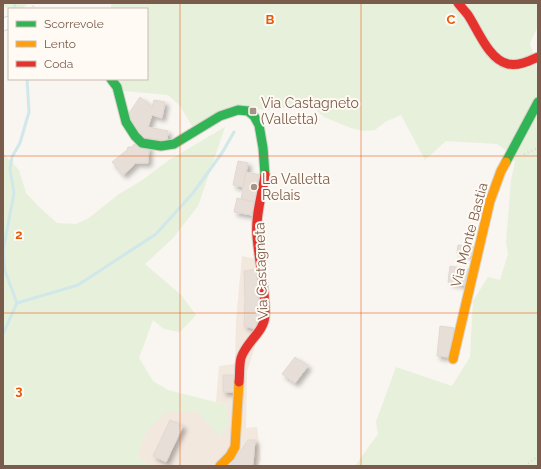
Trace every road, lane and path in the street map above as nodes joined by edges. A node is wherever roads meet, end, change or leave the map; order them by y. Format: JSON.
{"nodes":[{"id":1,"x":458,"y":3,"type":"edge"},
{"id":2,"x":538,"y":57,"type":"edge"},
{"id":3,"x":112,"y":80,"type":"edge"},
{"id":4,"x":538,"y":102,"type":"edge"},
{"id":5,"x":453,"y":359,"type":"dead end"},
{"id":6,"x":538,"y":456,"type":"edge"},
{"id":7,"x":220,"y":466,"type":"edge"},
{"id":8,"x":525,"y":466,"type":"edge"}],
"edges":[{"from":1,"to":2,"type":"street"},
{"from":3,"to":7,"type":"street","name":"Via Castagneta"},
{"from":4,"to":5,"type":"street","name":"Via Monte Bastia"},
{"from":6,"to":8,"type":"path"}]}
